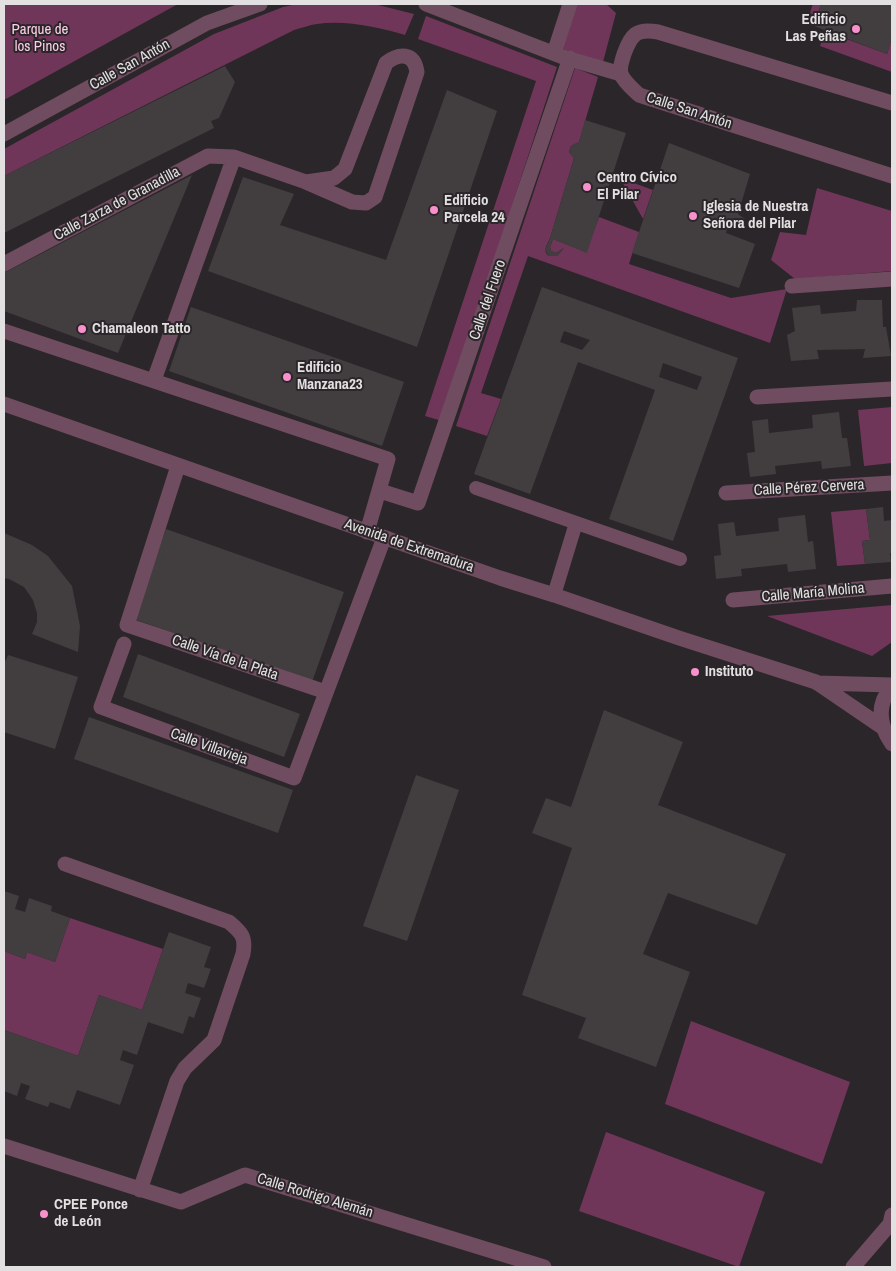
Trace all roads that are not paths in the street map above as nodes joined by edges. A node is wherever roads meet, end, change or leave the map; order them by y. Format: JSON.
{"nodes":[{"id":1,"x":260,"y":4,"type":"edge"},
{"id":2,"x":426,"y":4,"type":"edge"},
{"id":3,"x":570,"y":4,"type":"edge"},
{"id":4,"x":562,"y":56,"type":"junction"},
{"id":5,"x":621,"y":74,"type":"junction"},
{"id":6,"x":892,"y":103,"type":"edge"},
{"id":7,"x":4,"y":134,"type":"edge"},
{"id":8,"x":234,"y":157,"type":"junction"},
{"id":9,"x":892,"y":176,"type":"edge"},
{"id":10,"x":306,"y":182,"type":"junction"},
{"id":11,"x":4,"y":264,"type":"edge"},
{"id":12,"x":892,"y":279,"type":"edge"},
{"id":13,"x":792,"y":286,"type":"dead end"},
{"id":14,"x":4,"y":331,"type":"edge"},
{"id":15,"x":154,"y":380,"type":"junction"},
{"id":16,"x":892,"y":389,"type":"edge"},
{"id":17,"x":757,"y":397,"type":"dead end"},
{"id":18,"x":4,"y":404,"type":"edge"},
{"id":19,"x":178,"y":466,"type":"junction"},
{"id":20,"x":892,"y":483,"type":"edge"},
{"id":21,"x":476,"y":488,"type":"dead end"},
{"id":22,"x":380,"y":491,"type":"junction"},
{"id":23,"x":726,"y":493,"type":"dead end"},
{"id":24,"x":576,"y":523,"type":"junction"},
{"id":25,"x":367,"y":532,"type":"junction"},
{"id":26,"x":384,"y":538,"type":"junction"},
{"id":27,"x":680,"y":559,"type":"dead end"},
{"id":28,"x":892,"y":586,"type":"edge"},
{"id":29,"x":554,"y":595,"type":"junction"},
{"id":30,"x":733,"y":600,"type":"dead end"},
{"id":31,"x":124,"y":644,"type":"dead end"},
{"id":32,"x":816,"y":682,"type":"junction"},
{"id":33,"x":892,"y":685,"type":"edge"},
{"id":34,"x":326,"y":692,"type":"junction"},
{"id":35,"x":882,"y":727,"type":"junction"},
{"id":36,"x":892,"y":744,"type":"edge"},
{"id":37,"x":65,"y":864,"type":"dead end"},
{"id":38,"x":4,"y":1146,"type":"edge"},
{"id":39,"x":140,"y":1190,"type":"junction"},
{"id":40,"x":892,"y":1214,"type":"edge"},
{"id":41,"x":544,"y":1267,"type":"edge"},
{"id":42,"x":853,"y":1267,"type":"edge"}],
"edges":[{"from":1,"to":7,"type":"street","name":"Calle San Antón"},
{"from":2,"to":4,"type":"street"},
{"from":3,"to":4,"type":"street"},
{"from":4,"to":5,"type":"street"},
{"from":4,"to":22,"type":"street","name":"Calle del Fuero"},
{"from":5,"to":6,"type":"street"},
{"from":5,"to":9,"type":"street","name":"Calle San Antón"},
{"from":8,"to":10,"type":"street","name":"Calle Zarza de Granadilla"},
{"from":8,"to":11,"type":"street","name":"Calle Zarza de Granadilla"},
{"from":8,"to":15,"type":"street"},
{"from":10,"to":10,"type":"street","name":"Calle Zarza de Granadilla"},
{"from":12,"to":13,"type":"street"},
{"from":14,"to":15,"type":"street"},
{"from":15,"to":22,"type":"street"},
{"from":16,"to":17,"type":"street"},
{"from":18,"to":19,"type":"street","name":"Avenida de Extremadura"},
{"from":19,"to":25,"type":"street","name":"Avenida de Extremadura"},
{"from":19,"to":34,"type":"street","name":"Calle Vía de la Plata"},
{"from":20,"to":23,"type":"street","name":"Calle Pérez Cervera"},
{"from":21,"to":24,"type":"lane"},
{"from":22,"to":25,"type":"street"},
{"from":24,"to":27,"type":"lane"},
{"from":24,"to":29,"type":"lane"},
{"from":25,"to":26,"type":"street","name":"Avenida de Extremadura"},
{"from":26,"to":29,"type":"street","name":"Avenida de Extremadura"},
{"from":26,"to":34,"type":"street"},
{"from":28,"to":30,"type":"street","name":"Calle María Molina"},
{"from":29,"to":32,"type":"street","name":"Avenida de Extremadura"},
{"from":31,"to":34,"type":"street","name":"Calle Villavieja"},
{"from":32,"to":33,"type":"street","name":"Avenida de Extremadura"},
{"from":32,"to":35,"type":"street","name":"Avenida de Extremadura"},
{"from":33,"to":35,"type":"street"},
{"from":35,"to":36,"type":"street"},
{"from":37,"to":39,"type":"street"},
{"from":38,"to":39,"type":"street","name":"Calle Rodrigo Alemán"},
{"from":39,"to":41,"type":"street","name":"Calle Rodrigo Alemán"},
{"from":40,"to":42,"type":"street"}]}
